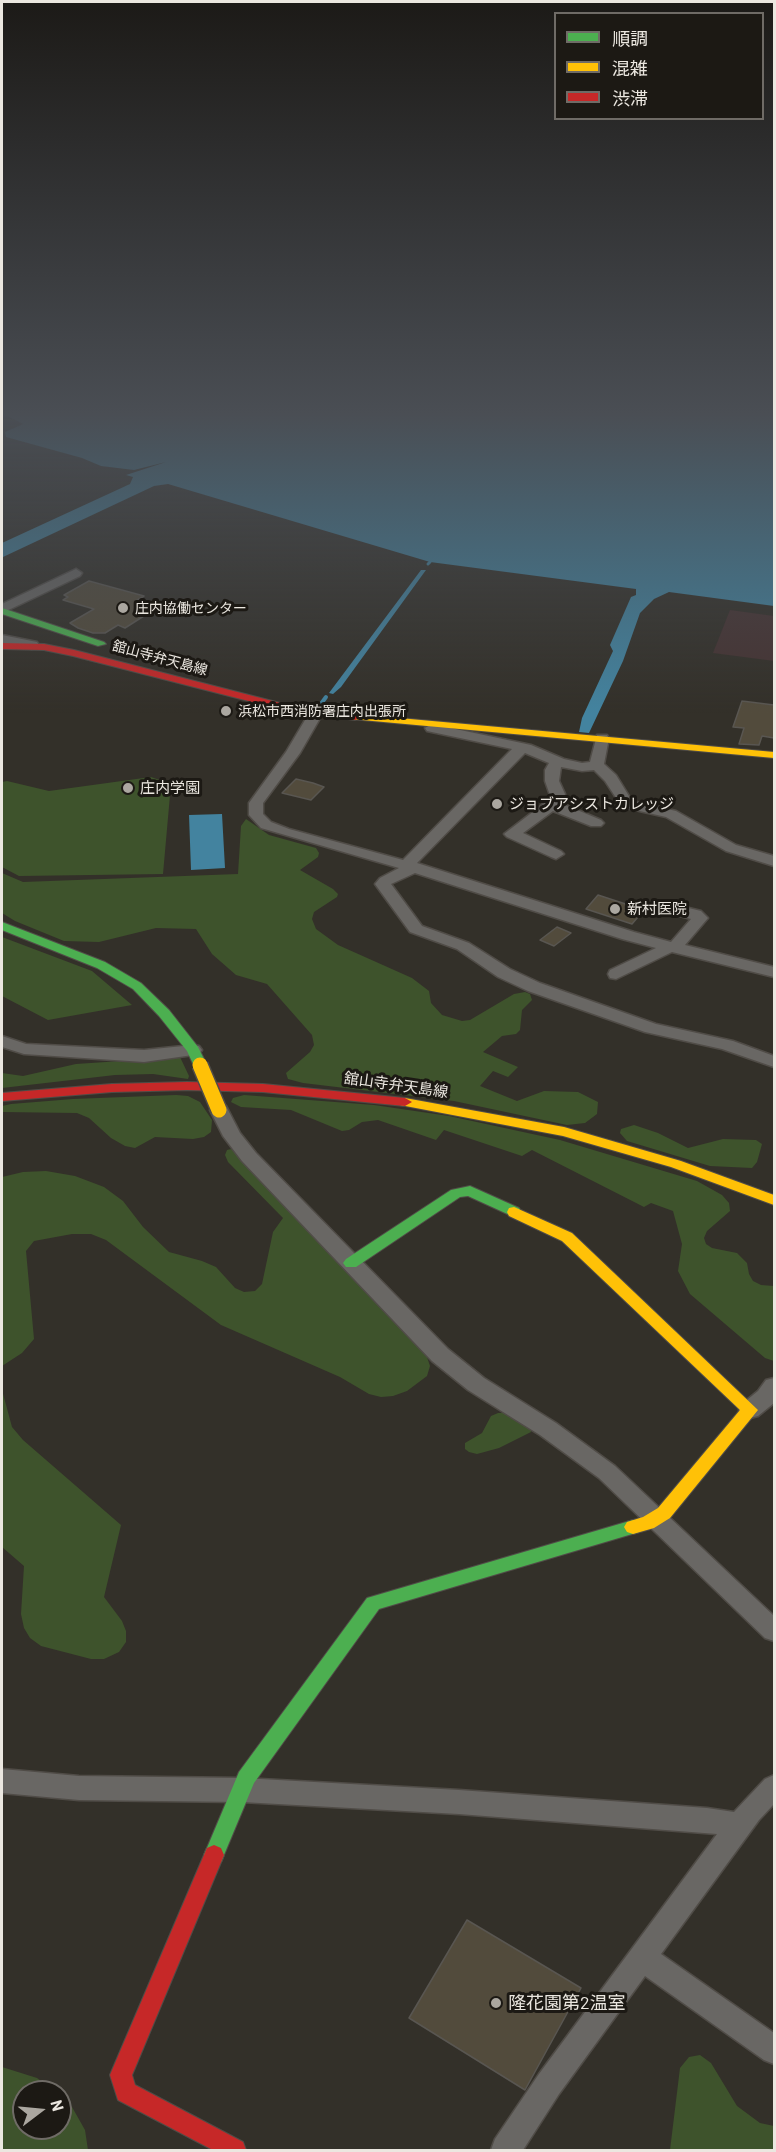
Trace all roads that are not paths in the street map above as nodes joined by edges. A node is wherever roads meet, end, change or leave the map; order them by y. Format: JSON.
{"nodes":[{"id":1,"x":76,"y":573,"type":"dead end"},
{"id":2,"x":2,"y":610,"type":"edge"},
{"id":3,"x":2,"y":639,"type":"edge"},
{"id":4,"x":2,"y":646,"type":"edge"},
{"id":5,"x":44,"y":647,"type":"junction"},
{"id":6,"x":156,"y":674,"type":"junction"},
{"id":7,"x":316,"y":713,"type":"junction"},
{"id":8,"x":404,"y":721,"type":"joint"},
{"id":9,"x":465,"y":730,"type":"junction"},
{"id":10,"x":602,"y":738,"type":"junction"},
{"id":11,"x":522,"y":747,"type":"junction"},
{"id":12,"x":774,"y":755,"type":"edge"},
{"id":13,"x":557,"y":761,"type":"junction"},
{"id":14,"x":597,"y":765,"type":"junction"},
{"id":15,"x":553,"y":805,"type":"junction"},
{"id":16,"x":596,"y":823,"type":"dead end"},
{"id":17,"x":556,"y":854,"type":"dead end"},
{"id":18,"x":774,"y":861,"type":"edge"},
{"id":19,"x":410,"y":866,"type":"junction"},
{"id":20,"x":668,"y":908,"type":"dead end"},
{"id":21,"x":2,"y":926,"type":"edge"},
{"id":22,"x":672,"y":947,"type":"junction"},
{"id":23,"x":774,"y":972,"type":"edge"},
{"id":24,"x":616,"y":974,"type":"dead end"},
{"id":25,"x":2,"y":1041,"type":"edge"},
{"id":26,"x":197,"y":1058,"type":"junction"},
{"id":27,"x":774,"y":1062,"type":"edge"},
{"id":28,"x":2,"y":1096,"type":"edge"},
{"id":29,"x":219,"y":1110,"type":"joint"},
{"id":30,"x":774,"y":1200,"type":"edge"},
{"id":31,"x":351,"y":1263,"type":"junction"},
{"id":32,"x":774,"y":1386,"type":"edge"},
{"id":33,"x":750,"y":1410,"type":"junction"},
{"id":34,"x":656,"y":1517,"type":"junction"},
{"id":35,"x":774,"y":1631,"type":"edge"},
{"id":36,"x":2,"y":1781,"type":"edge"},
{"id":37,"x":774,"y":1787,"type":"edge"},
{"id":38,"x":242,"y":1790,"type":"junction"},
{"id":39,"x":740,"y":1825,"type":"junction"},
{"id":40,"x":642,"y":1957,"type":"junction"},
{"id":41,"x":774,"y":2050,"type":"edge"},
{"id":42,"x":235,"y":2151,"type":"edge"},
{"id":43,"x":507,"y":2151,"type":"edge"}],
"edges":[{"from":1,"to":2,"type":"street"},
{"from":2,"to":6,"type":"street"},
{"from":3,"to":5,"type":"street"},
{"from":4,"to":5,"type":"street","name":"舘山寺弁天島線"},
{"from":5,"to":6,"type":"street","name":"舘山寺弁天島線"},
{"from":6,"to":7,"type":"street","name":"舘山寺弁天島線"},
{"from":7,"to":8,"type":"street","name":"舘山寺弁天島線"},
{"from":7,"to":19,"type":"street"},
{"from":8,"to":9,"type":"street"},
{"from":9,"to":10,"type":"street"},
{"from":9,"to":11,"type":"street"},
{"from":10,"to":12,"type":"street"},
{"from":10,"to":14,"type":"street"},
{"from":11,"to":13,"type":"street"},
{"from":11,"to":19,"type":"street"},
{"from":13,"to":14,"type":"street"},
{"from":13,"to":15,"type":"street"},
{"from":14,"to":18,"type":"street"},
{"from":15,"to":16,"type":"street"},
{"from":15,"to":17,"type":"street"},
{"from":19,"to":22,"type":"street"},
{"from":19,"to":27,"type":"street"},
{"from":20,"to":22,"type":"street"},
{"from":21,"to":26,"type":"street"},
{"from":22,"to":23,"type":"street"},
{"from":22,"to":24,"type":"street"},
{"from":25,"to":26,"type":"street"},
{"from":26,"to":29,"type":"street","bridge":true},
{"from":28,"to":30,"type":"street","name":"舘山寺弁天島線"},
{"from":29,"to":31,"type":"street"},
{"from":31,"to":33,"type":"street"},
{"from":31,"to":34,"type":"street"},
{"from":32,"to":33,"type":"street"},
{"from":33,"to":34,"type":"street"},
{"from":34,"to":35,"type":"street"},
{"from":34,"to":38,"type":"street"},
{"from":36,"to":38,"type":"street"},
{"from":37,"to":39,"type":"street"},
{"from":38,"to":39,"type":"street"},
{"from":38,"to":42,"type":"street"},
{"from":39,"to":40,"type":"street"},
{"from":40,"to":41,"type":"street"},
{"from":40,"to":43,"type":"street"}]}
